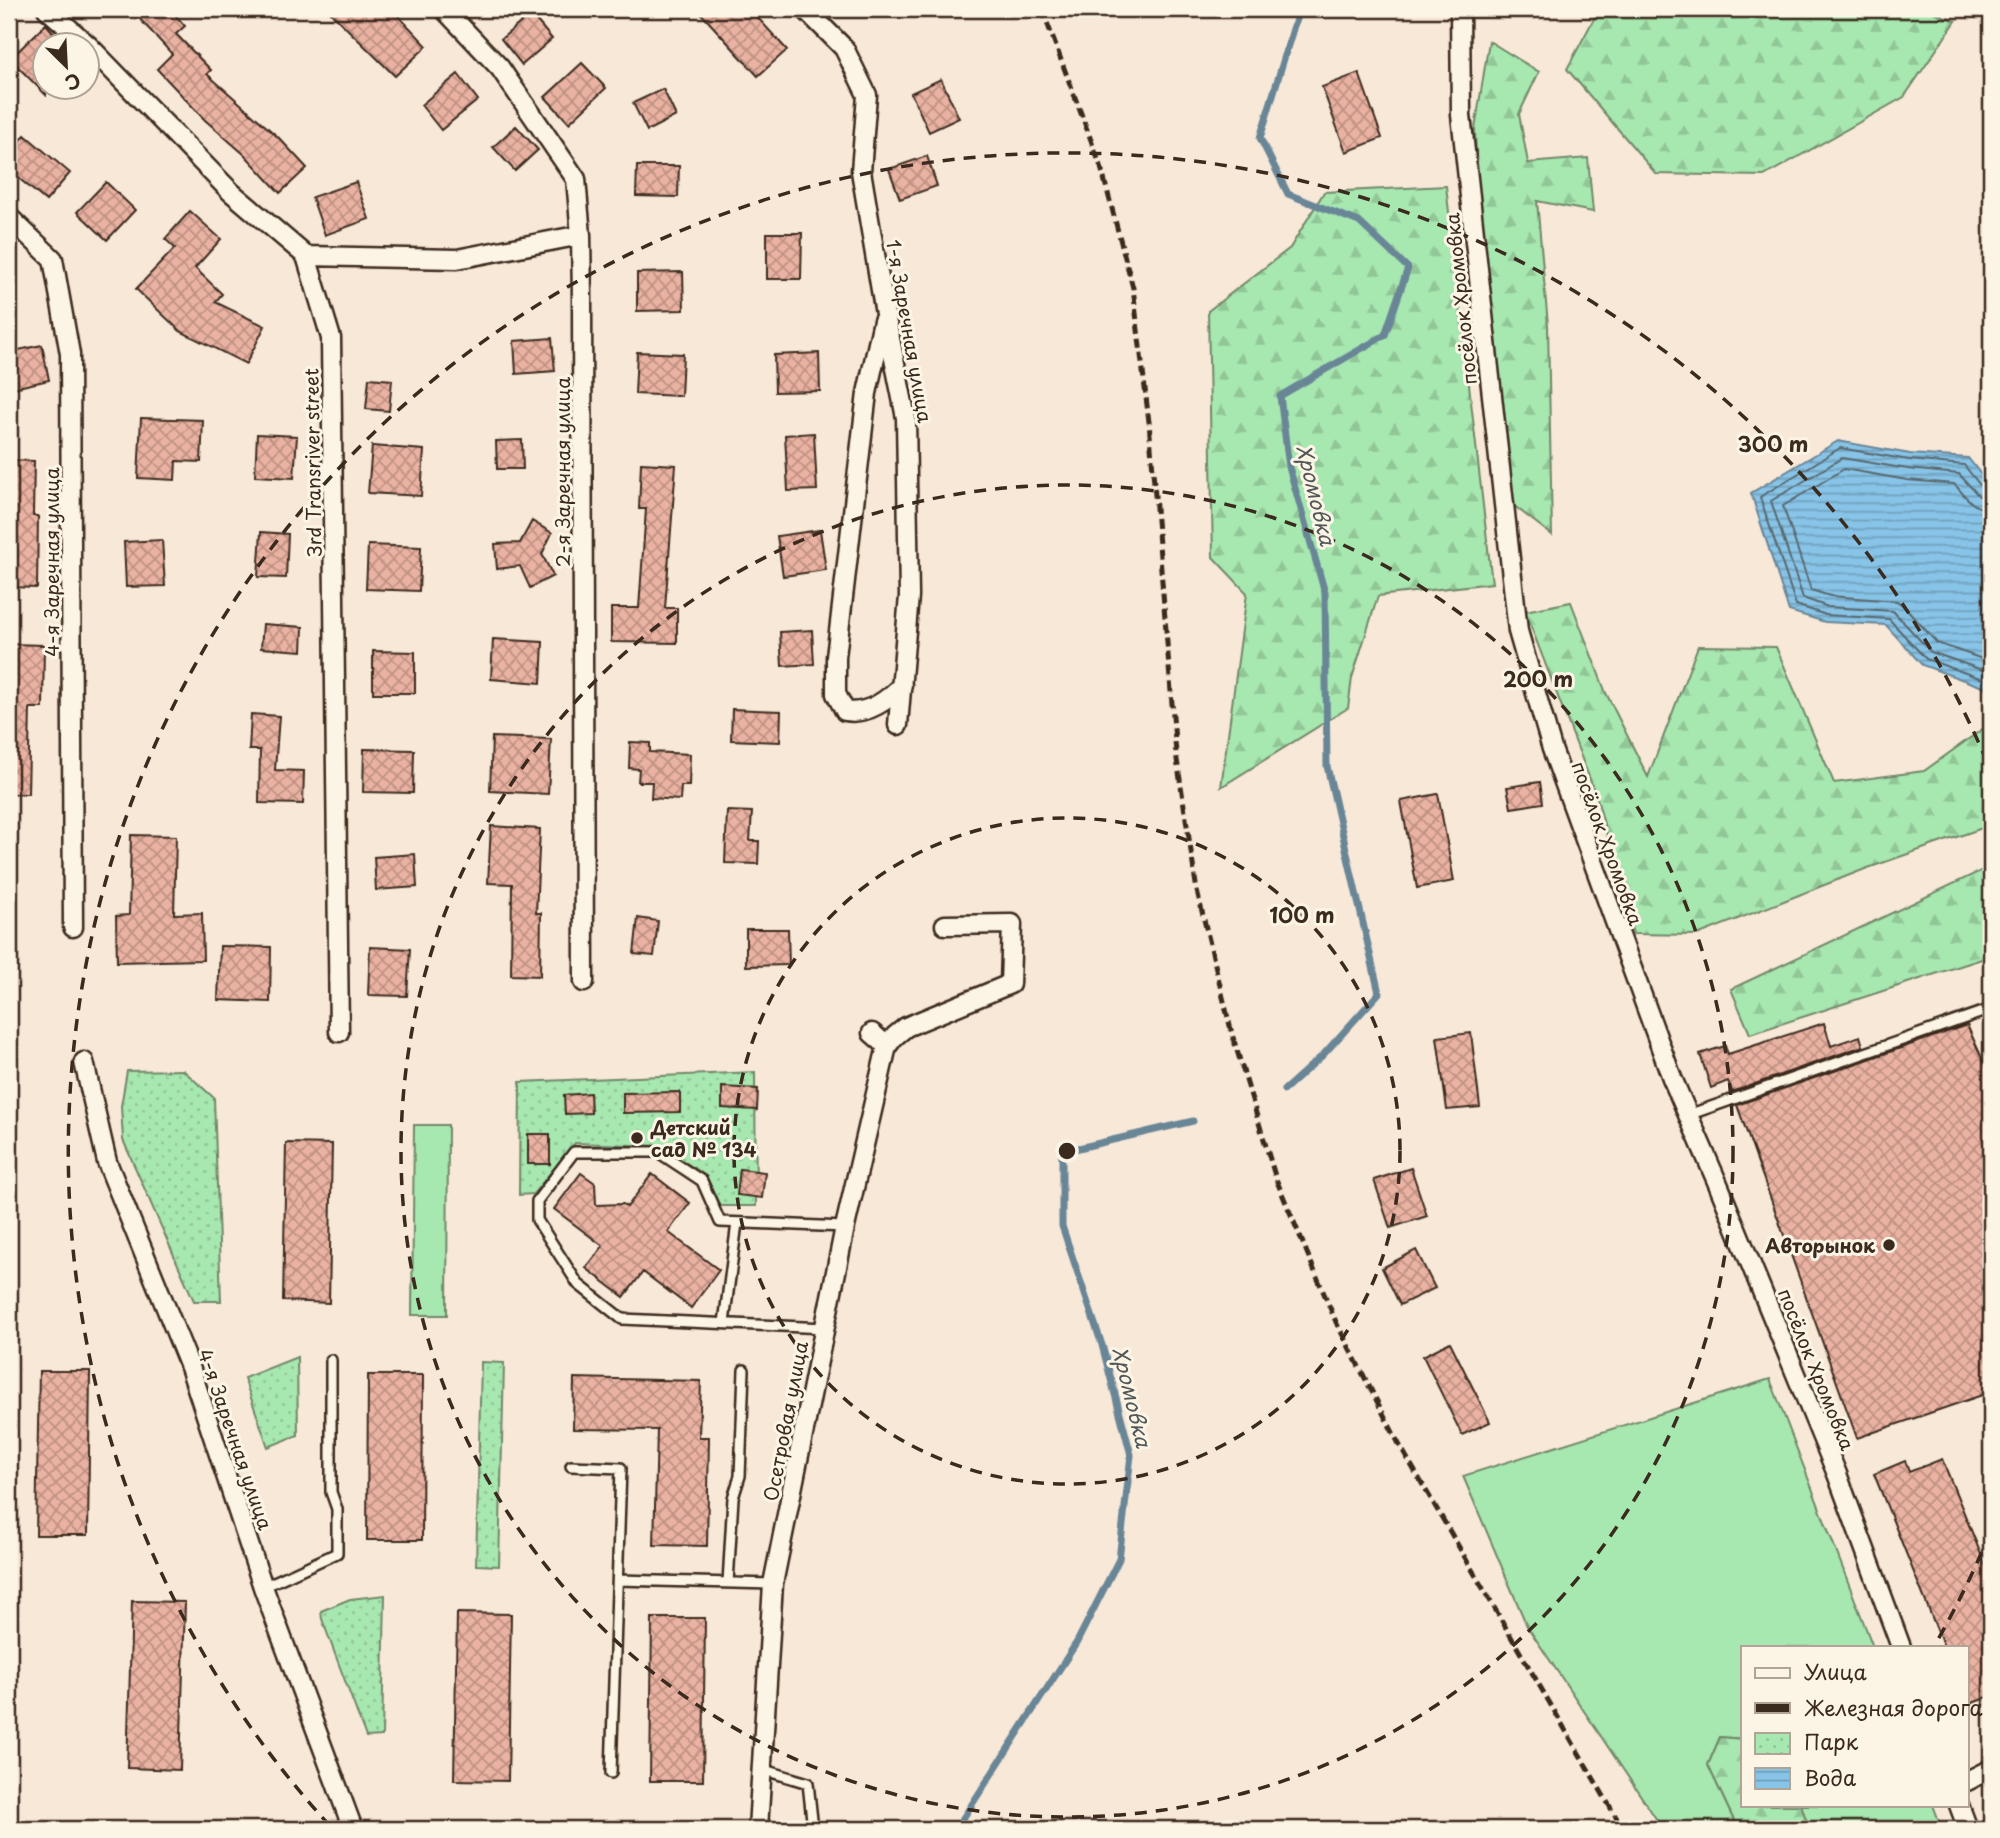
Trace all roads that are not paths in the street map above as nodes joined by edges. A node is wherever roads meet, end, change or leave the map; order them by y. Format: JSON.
{"nodes":[{"id":1,"x":47,"y":9,"type":"edge"},
{"id":2,"x":444,"y":9,"type":"edge"},
{"id":3,"x":805,"y":9,"type":"edge"},
{"id":4,"x":1460,"y":9,"type":"edge"},
{"id":5,"x":9,"y":217,"type":"edge"},
{"id":6,"x":581,"y":235,"type":"junction"},
{"id":7,"x":306,"y":256,"type":"junction"},
{"id":8,"x":885,"y":314,"type":"junction"},
{"id":9,"x":902,"y":685,"type":"junction"},
{"id":10,"x":898,"y":725,"type":"dead end"},
{"id":11,"x":945,"y":926,"type":"dead end"},
{"id":12,"x":73,"y":927,"type":"dead end"},
{"id":13,"x":584,"y":982,"type":"dead end"},
{"id":14,"x":1991,"y":1009,"type":"edge"},
{"id":15,"x":339,"y":1032,"type":"dead end"},
{"id":16,"x":873,"y":1033,"type":"dead end"},
{"id":17,"x":887,"y":1046,"type":"junction"},
{"id":18,"x":84,"y":1062,"type":"dead end"},
{"id":19,"x":1688,"y":1115,"type":"junction"},
{"id":20,"x":737,"y":1223,"type":"junction"},
{"id":21,"x":845,"y":1227,"type":"junction"},
{"id":22,"x":724,"y":1324,"type":"junction"},
{"id":23,"x":825,"y":1328,"type":"junction"},
{"id":24,"x":331,"y":1360,"type":"dead end"},
{"id":25,"x":744,"y":1370,"type":"dead end"},
{"id":26,"x":571,"y":1466,"type":"dead end"},
{"id":27,"x":618,"y":1580,"type":"junction"},
{"id":28,"x":728,"y":1583,"type":"junction"},
{"id":29,"x":773,"y":1584,"type":"junction"},
{"id":30,"x":263,"y":1587,"type":"junction"},
{"id":31,"x":1900,"y":1646,"type":"edge"},
{"id":32,"x":761,"y":1769,"type":"junction"},
{"id":33,"x":1991,"y":1769,"type":"edge"},
{"id":34,"x":611,"y":1773,"type":"dead end"},
{"id":35,"x":1968,"y":1780,"type":"edge"},
{"id":36,"x":1959,"y":1806,"type":"edge"},
{"id":37,"x":353,"y":1829,"type":"edge"},
{"id":38,"x":758,"y":1829,"type":"edge"},
{"id":39,"x":813,"y":1829,"type":"edge"},
{"id":40,"x":1968,"y":1829,"type":"edge"}],
"edges":[{"from":1,"to":7,"type":"street"},
{"from":2,"to":6,"type":"street","name":"2-я Заречная улица"},
{"from":3,"to":8,"type":"street","name":"1-я Заречная улица"},
{"from":4,"to":19,"type":"street","name":"посёлок Хромовка"},
{"from":5,"to":12,"type":"street","name":"4-я Заречная улица"},
{"from":6,"to":7,"type":"street"},
{"from":6,"to":13,"type":"street","name":"2-я Заречная улица"},
{"from":7,"to":15,"type":"street","name":"3rd Transriver street"},
{"from":8,"to":9,"type":"street","name":"1-я Заречная улица"},
{"from":8,"to":9,"type":"street"},
{"from":9,"to":10,"type":"street","name":"1-я Заречная улица"},
{"from":11,"to":17,"type":"street"},
{"from":14,"to":19,"type":"lane"},
{"from":16,"to":17,"type":"street"},
{"from":17,"to":21,"type":"street","name":"Осетровая улица"},
{"from":18,"to":30,"type":"street","name":"4-я Заречная улица"},
{"from":19,"to":31,"type":"street","name":"посёлок Хромовка"},
{"from":20,"to":21,"type":"lane"},
{"from":20,"to":22,"type":"lane"},
{"from":20,"to":22,"type":"lane"},
{"from":21,"to":23,"type":"street","name":"Осетровая улица"},
{"from":22,"to":23,"type":"lane"},
{"from":23,"to":29,"type":"street","name":"Осетровая улица"},
{"from":24,"to":30,"type":"lane"},
{"from":25,"to":28,"type":"lane"},
{"from":26,"to":27,"type":"lane"},
{"from":27,"to":28,"type":"lane"},
{"from":27,"to":34,"type":"lane"},
{"from":28,"to":29,"type":"lane"},
{"from":29,"to":32,"type":"street","name":"Осетровая улица"},
{"from":30,"to":37,"type":"street","name":"4-я Заречная улица"},
{"from":32,"to":38,"type":"street","name":"Осетровая улица"},
{"from":32,"to":39,"type":"lane"},
{"from":33,"to":35,"type":"street"},
{"from":36,"to":40,"type":"street"}]}
